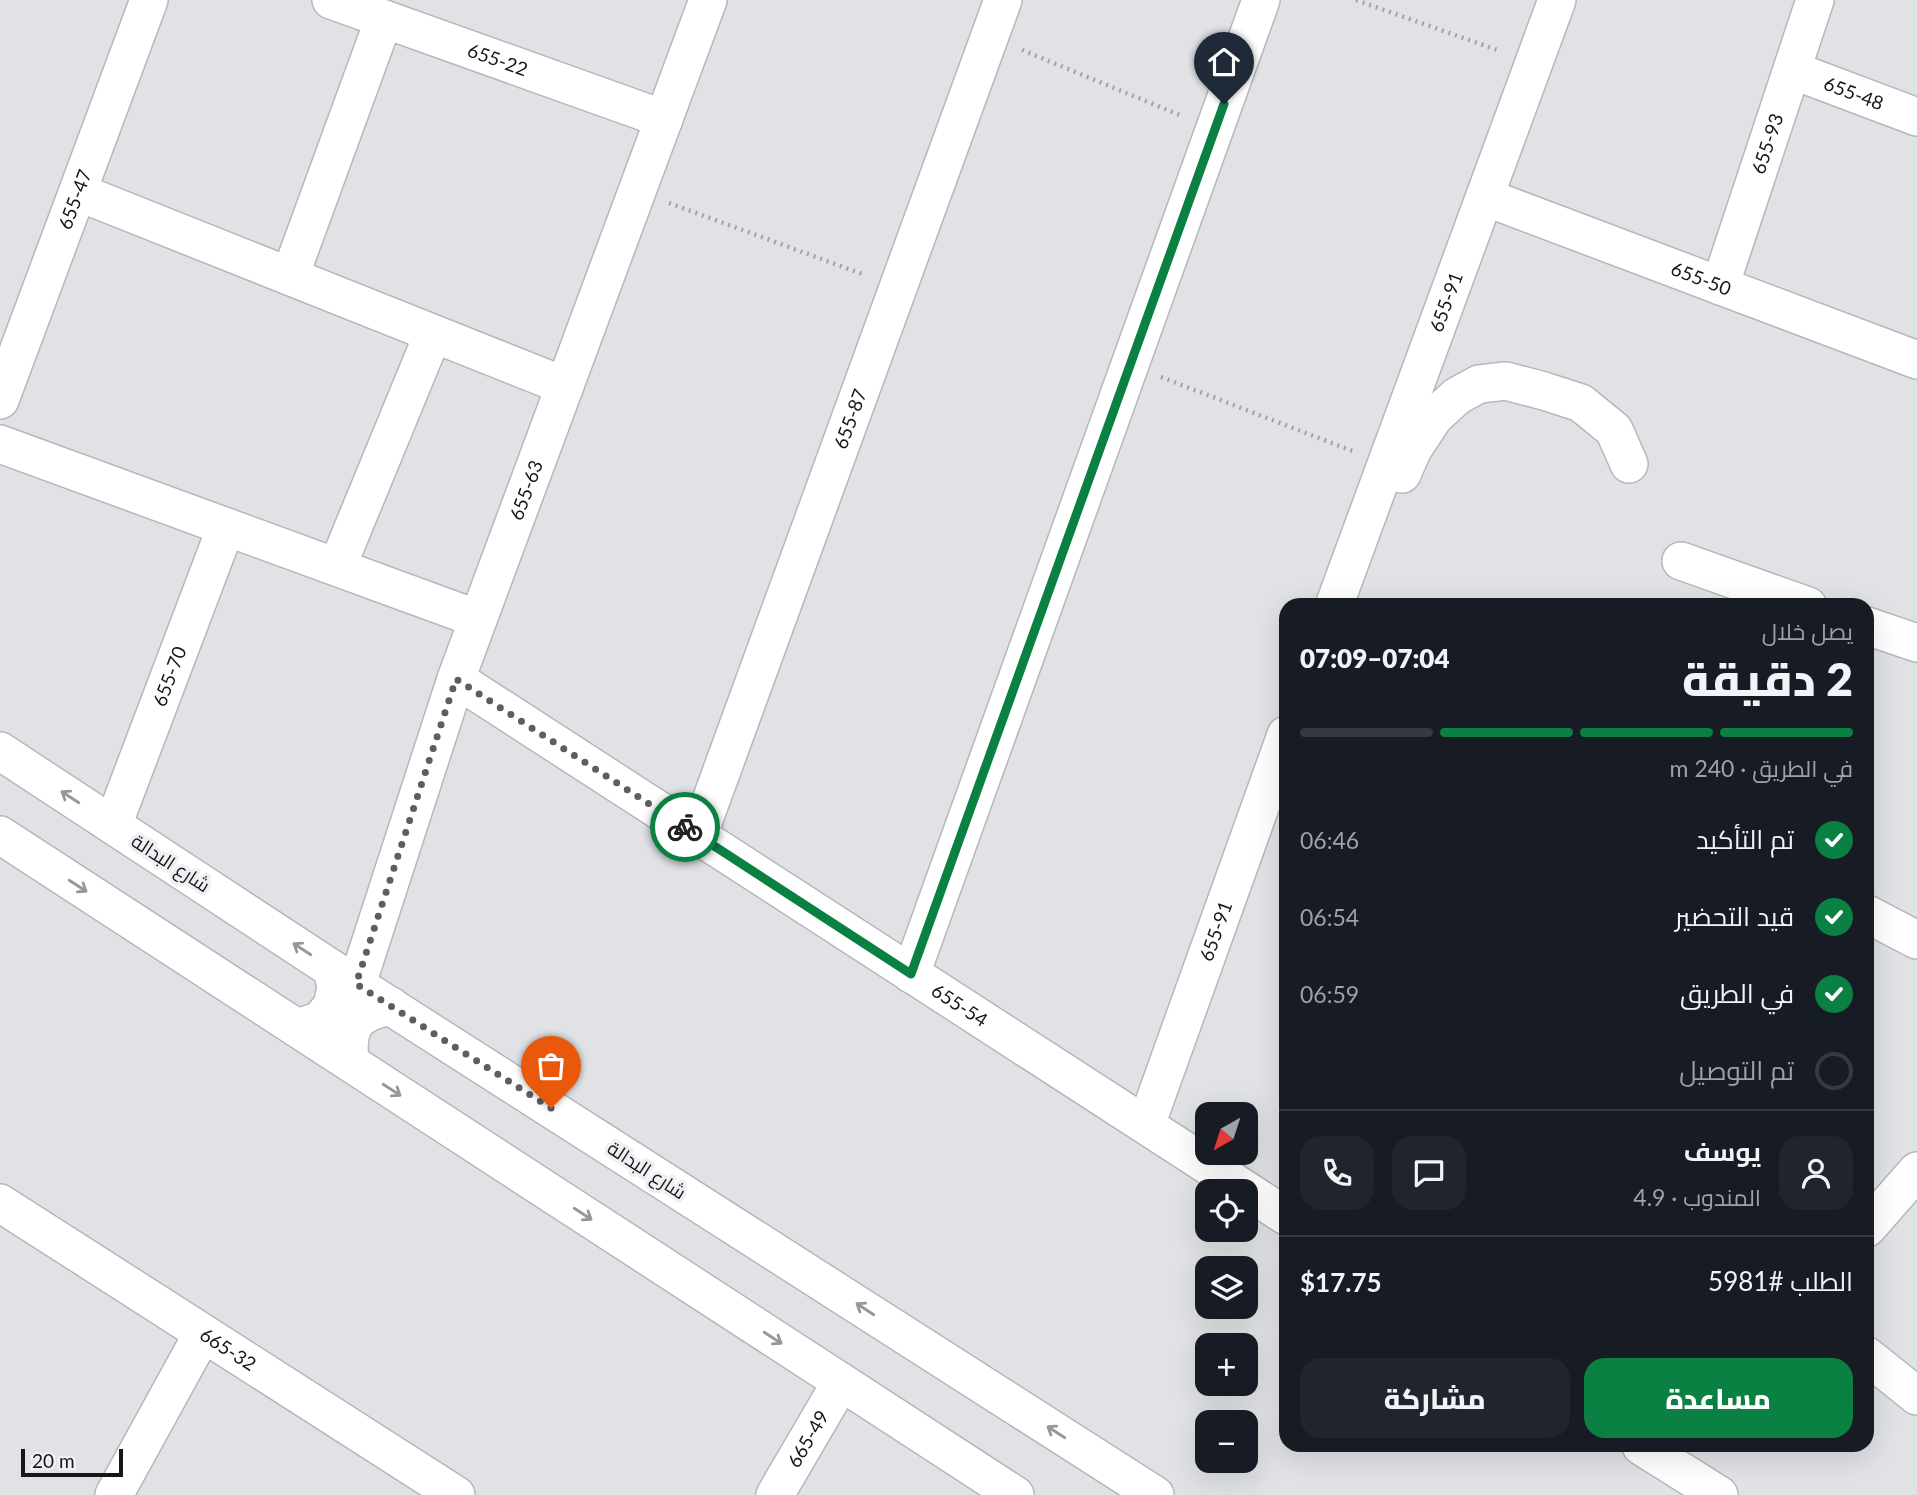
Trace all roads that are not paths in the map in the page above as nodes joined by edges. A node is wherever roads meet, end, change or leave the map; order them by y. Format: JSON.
{"nodes":[{"id":1,"x":149,"y":0,"type":"edge"},
{"id":2,"x":331,"y":0,"type":"edge"},
{"id":3,"x":708,"y":0,"type":"edge"},
{"id":4,"x":1003,"y":0,"type":"edge"},
{"id":5,"x":1261,"y":0,"type":"edge"},
{"id":6,"x":1558,"y":0,"type":"edge"},
{"id":7,"x":1815,"y":0,"type":"edge"},
{"id":8,"x":384,"y":19,"type":"junction"},
{"id":9,"x":1792,"y":70,"type":"junction"},
{"id":10,"x":1917,"y":117,"type":"edge"},
{"id":11,"x":664,"y":119,"type":"junction"},
{"id":12,"x":78,"y":192,"type":"junction"},
{"id":13,"x":1485,"y":197,"type":"junction"},
{"id":14,"x":290,"y":276,"type":"junction"},
{"id":15,"x":1720,"y":286,"type":"junction"},
{"id":16,"x":433,"y":334,"type":"junction"},
{"id":17,"x":1917,"y":360,"type":"edge"},
{"id":18,"x":565,"y":386,"type":"junction"},
{"id":19,"x":0,"y":397,"type":"edge"},
{"id":20,"x":0,"y":444,"type":"edge"},
{"id":21,"x":1629,"y":464,"type":"dead end"},
{"id":22,"x":226,"y":527,"type":"junction"},
{"id":23,"x":1681,"y":561,"type":"dead end"},
{"id":24,"x":337,"y":567,"type":"junction"},
{"id":25,"x":1337,"y":598,"type":"edge"},
{"id":26,"x":1358,"y":598,"type":"edge"},
{"id":27,"x":1785,"y":598,"type":"edge"},
{"id":28,"x":478,"y":619,"type":"junction"},
{"id":29,"x":1874,"y":628,"type":"edge"},
{"id":30,"x":1917,"y":643,"type":"edge"},
{"id":31,"x":456,"y":679,"type":"junction"},
{"id":32,"x":0,"y":751,"type":"edge"},
{"id":33,"x":1279,"y":754,"type":"edge"},
{"id":34,"x":113,"y":825,"type":"junction"},
{"id":35,"x":0,"y":835,"type":"edge"},
{"id":36,"x":698,"y":836,"type":"junction"},
{"id":37,"x":1874,"y":918,"type":"edge"},
{"id":38,"x":1917,"y":940,"type":"edge"},
{"id":39,"x":911,"y":974,"type":"junction"},
{"id":40,"x":344,"y":976,"type":"junction"},
{"id":41,"x":391,"y":1006,"type":"junction"},
{"id":42,"x":297,"y":1028,"type":"junction"},
{"id":43,"x":350,"y":1062,"type":"junction"},
{"id":44,"x":1146,"y":1125,"type":"junction"},
{"id":45,"x":1917,"y":1171,"type":"edge"},
{"id":46,"x":0,"y":1203,"type":"edge"},
{"id":47,"x":1279,"y":1211,"type":"edge"},
{"id":48,"x":1874,"y":1220,"type":"edge"},
{"id":49,"x":203,"y":1333,"type":"junction"},
{"id":50,"x":1874,"y":1362,"type":"edge"},
{"id":51,"x":841,"y":1382,"type":"junction"},
{"id":52,"x":1917,"y":1396,"type":"edge"},
{"id":53,"x":1662,"y":1452,"type":"edge"},
{"id":54,"x":1099,"y":1459,"type":"junction"},
{"id":55,"x":421,"y":1485,"type":"edge"},
{"id":56,"x":1703,"y":1491,"type":"edge"},
{"id":57,"x":114,"y":1495,"type":"edge"},
{"id":58,"x":456,"y":1495,"type":"edge"},
{"id":59,"x":775,"y":1495,"type":"edge"},
{"id":60,"x":1015,"y":1495,"type":"edge"},
{"id":61,"x":1102,"y":1495,"type":"edge"},
{"id":62,"x":1155,"y":1495,"type":"edge"}],
"edges":[{"from":1,"to":12,"type":"street","name":"655-47"},
{"from":2,"to":8,"type":"street","name":"655-22"},
{"from":3,"to":11,"type":"street","name":"655-63"},
{"from":4,"to":36,"type":"street","name":"655-87"},
{"from":5,"to":39,"type":"street"},
{"from":6,"to":13,"type":"street","name":"655-91"},
{"from":7,"to":9,"type":"street","name":"655-93"},
{"from":8,"to":11,"type":"street","name":"655-22"},
{"from":8,"to":14,"type":"street"},
{"from":9,"to":10,"type":"street","name":"655-48"},
{"from":9,"to":15,"type":"street","name":"655-93"},
{"from":11,"to":18,"type":"street","name":"655-63"},
{"from":12,"to":14,"type":"street"},
{"from":12,"to":19,"type":"street","name":"655-47"},
{"from":13,"to":15,"type":"street","name":"655-50"},
{"from":13,"to":25,"type":"street","name":"655-91"},
{"from":14,"to":16,"type":"street"},
{"from":15,"to":17,"type":"street","name":"655-50"},
{"from":16,"to":18,"type":"street"},
{"from":16,"to":24,"type":"street"},
{"from":18,"to":28,"type":"street","name":"655-63"},
{"from":20,"to":22,"type":"street"},
{"from":21,"to":26,"type":"street"},
{"from":22,"to":24,"type":"street"},
{"from":22,"to":34,"type":"street","name":"655-70"},
{"from":23,"to":27,"type":"street"},
{"from":24,"to":28,"type":"street"},
{"from":28,"to":31,"type":"street","name":"655-63"},
{"from":29,"to":30,"type":"street"},
{"from":31,"to":36,"type":"street","name":"655-54"},
{"from":31,"to":40,"type":"street","name":"655-63"},
{"from":34,"to":32,"type":"street","name":"شارع البدالة","one_way":true},
{"from":33,"to":44,"type":"street","name":"655-91"},
{"from":40,"to":34,"type":"street","name":"شارع البدالة","one_way":true},
{"from":35,"to":42,"type":"street","one_way":true},
{"from":36,"to":39,"type":"street","name":"655-54"},
{"from":37,"to":38,"type":"street"},
{"from":39,"to":44,"type":"street","name":"655-54"},
{"from":40,"to":41,"type":"street","name":"شارع البدالة"},
{"from":40,"to":42,"type":"street","name":"655-63"},
{"from":41,"to":43,"type":"street"},
{"from":54,"to":41,"type":"street","name":"شارع البدالة","one_way":true},
{"from":42,"to":43,"type":"street"},
{"from":43,"to":51,"type":"street","one_way":true},
{"from":44,"to":47,"type":"street","name":"655-54"},
{"from":45,"to":48,"type":"street"},
{"from":46,"to":49,"type":"street","name":"665-32"},
{"from":49,"to":55,"type":"street","name":"665-32"},
{"from":49,"to":57,"type":"street"},
{"from":50,"to":52,"type":"street"},
{"from":51,"to":59,"type":"street","name":"665-49"},
{"from":51,"to":60,"type":"street"},
{"from":53,"to":56,"type":"street"},
{"from":54,"to":61,"type":"street"},
{"from":54,"to":62,"type":"street","name":"شارع البدالة"},
{"from":55,"to":58,"type":"street","name":"665-32"}]}
